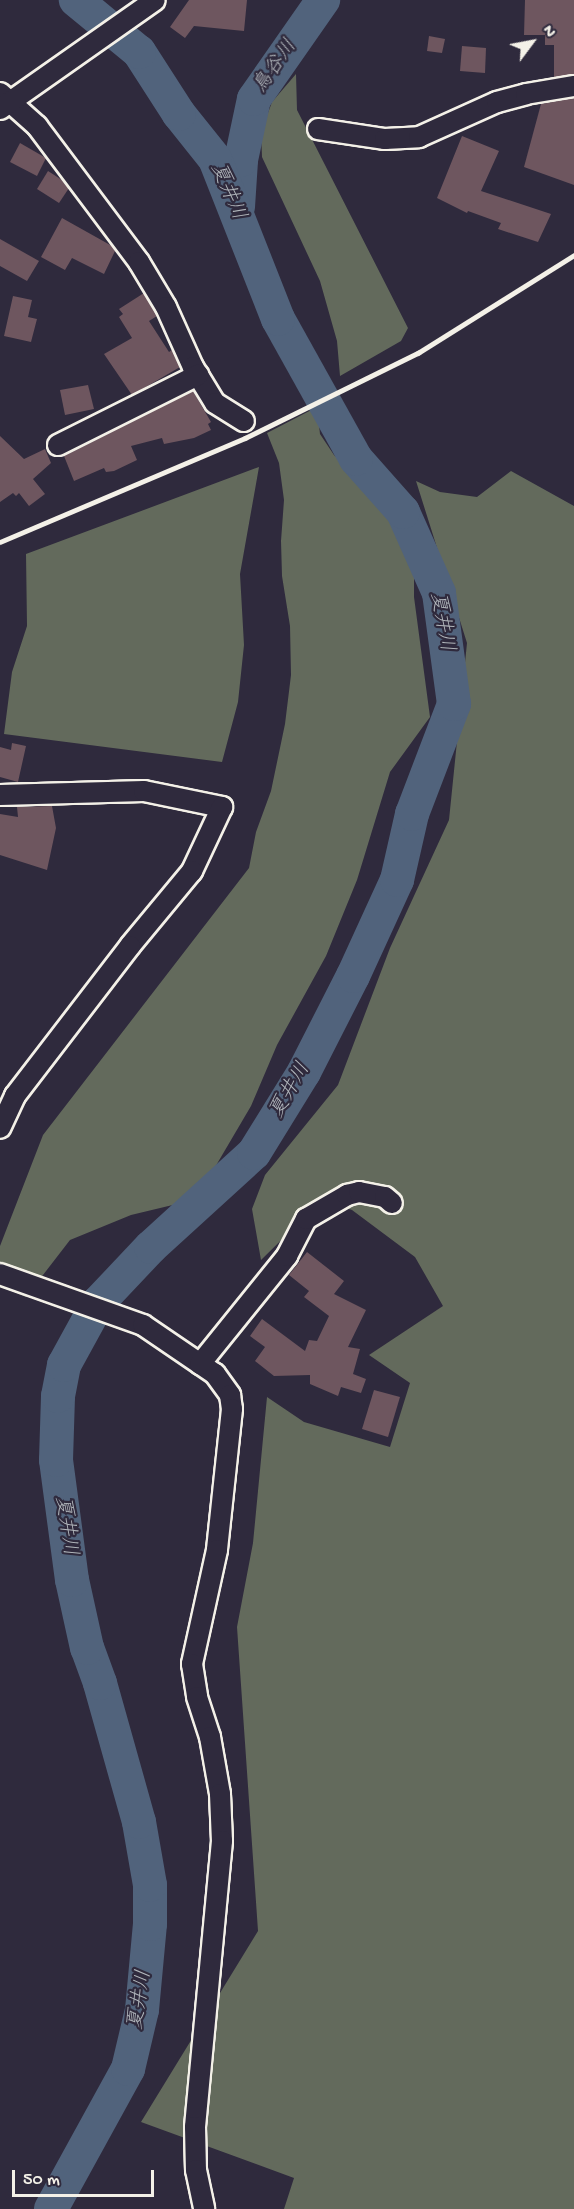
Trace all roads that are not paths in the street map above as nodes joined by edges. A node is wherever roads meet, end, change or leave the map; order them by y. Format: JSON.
{"nodes":[{"id":1,"x":151,"y":3,"type":"edge"},
{"id":2,"x":574,"y":86,"type":"edge"},
{"id":3,"x":9,"y":98,"type":"edge"},
{"id":4,"x":318,"y":129,"type":"dead end"},
{"id":5,"x":198,"y":375,"type":"junction"},
{"id":6,"x":244,"y":421,"type":"dead end"},
{"id":7,"x":58,"y":445,"type":"dead end"},
{"id":8,"x":0,"y":795,"type":"edge"},
{"id":9,"x":0,"y":1128,"type":"edge"},
{"id":10,"x":392,"y":1203,"type":"dead end"},
{"id":11,"x":0,"y":1274,"type":"edge"},
{"id":12,"x":192,"y":1359,"type":"junction"},
{"id":13,"x":204,"y":2209,"type":"edge"}],
"edges":[{"from":1,"to":3,"type":"street"},
{"from":2,"to":4,"type":"street"},
{"from":3,"to":5,"type":"street"},
{"from":5,"to":6,"type":"street"},
{"from":5,"to":7,"type":"street"},
{"from":8,"to":9,"type":"street"},
{"from":10,"to":12,"type":"street"},
{"from":11,"to":12,"type":"street"},
{"from":12,"to":13,"type":"street"}]}
